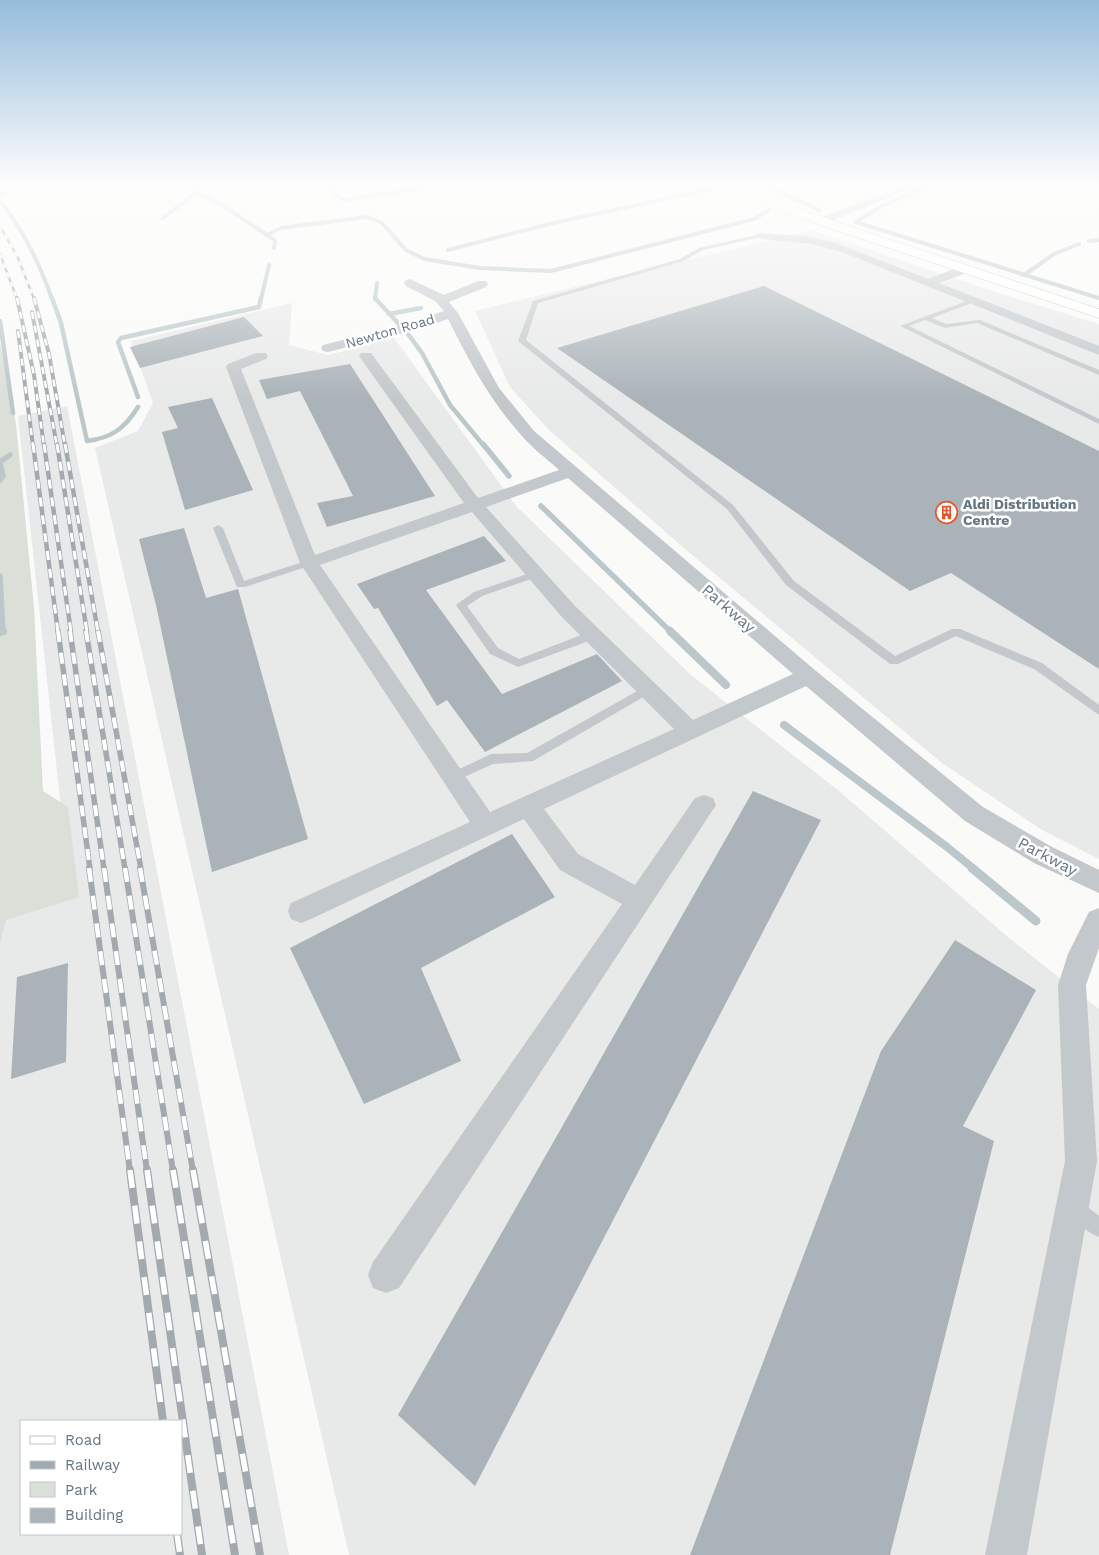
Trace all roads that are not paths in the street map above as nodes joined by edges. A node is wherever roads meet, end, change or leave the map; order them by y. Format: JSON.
{"nodes":[{"id":1,"x":690,"y":256,"type":"edge"},
{"id":2,"x":859,"y":256,"type":"edge"},
{"id":3,"x":920,"y":256,"type":"edge"},
{"id":4,"x":962,"y":270,"type":"junction"},
{"id":5,"x":410,"y":283,"type":"dead end"},
{"id":6,"x":928,"y":283,"type":"junction"},
{"id":7,"x":482,"y":284,"type":"dead end"},
{"id":8,"x":904,"y":289,"type":"dead end"},
{"id":9,"x":972,"y":301,"type":"junction"},
{"id":10,"x":447,"y":307,"type":"junction"},
{"id":11,"x":1099,"y":314,"type":"edge"},
{"id":12,"x":926,"y":318,"type":"junction"},
{"id":13,"x":328,"y":348,"type":"dead end"},
{"id":14,"x":1099,"y":351,"type":"edge"},
{"id":15,"x":261,"y":356,"type":"dead end"},
{"id":16,"x":366,"y":356,"type":"dead end"},
{"id":17,"x":1099,"y":373,"type":"edge"},
{"id":18,"x":1099,"y":422,"type":"edge"},
{"id":19,"x":571,"y":471,"type":"junction"},
{"id":20,"x":475,"y":505,"type":"junction"},
{"id":21,"x":218,"y":528,"type":"dead end"},
{"id":22,"x":310,"y":563,"type":"junction"},
{"id":23,"x":536,"y":574,"type":"junction"},
{"id":24,"x":592,"y":634,"type":"junction"},
{"id":25,"x":808,"y":676,"type":"junction"},
{"id":26,"x":648,"y":689,"type":"junction"},
{"id":27,"x":1099,"y":711,"type":"edge"},
{"id":28,"x":690,"y":731,"type":"junction"},
{"id":29,"x":452,"y":777,"type":"junction"},
{"id":30,"x":704,"y":805,"type":"dead end"},
{"id":31,"x":528,"y":806,"type":"junction"},
{"id":32,"x":486,"y":826,"type":"junction"},
{"id":33,"x":1099,"y":882,"type":"edge"},
{"id":34,"x":639,"y":900,"type":"junction"},
{"id":35,"x":301,"y":911,"type":"dead end"},
{"id":36,"x":1099,"y":920,"type":"edge"},
{"id":37,"x":1072,"y":1205,"type":"junction"},
{"id":38,"x":1099,"y":1228,"type":"edge"},
{"id":39,"x":386,"y":1275,"type":"dead end"},
{"id":40,"x":1006,"y":1555,"type":"edge"}],
"edges":[{"from":1,"to":27,"type":"lane"},
{"from":2,"to":6,"type":"street"},
{"from":3,"to":4,"type":"main road"},
{"from":4,"to":6,"type":"street"},
{"from":4,"to":11,"type":"main road"},
{"from":5,"to":10,"type":"street"},
{"from":6,"to":8,"type":"street"},
{"from":6,"to":9,"type":"street"},
{"from":7,"to":10,"type":"street","name":"Newton Road"},
{"from":9,"to":12,"type":"lane"},
{"from":9,"to":14,"type":"street"},
{"from":10,"to":13,"type":"street","name":"Newton Road"},
{"from":10,"to":19,"type":"street","name":"Parkway"},
{"from":12,"to":17,"type":"lane"},
{"from":12,"to":18,"type":"lane"},
{"from":15,"to":22,"type":"street"},
{"from":16,"to":20,"type":"street"},
{"from":19,"to":20,"type":"street"},
{"from":19,"to":25,"type":"street","name":"Parkway"},
{"from":20,"to":22,"type":"street"},
{"from":20,"to":23,"type":"street"},
{"from":21,"to":22,"type":"lane"},
{"from":22,"to":29,"type":"street"},
{"from":23,"to":24,"type":"street"},
{"from":23,"to":24,"type":"lane"},
{"from":24,"to":26,"type":"street"},
{"from":25,"to":28,"type":"street"},
{"from":25,"to":33,"type":"street","name":"Parkway"},
{"from":26,"to":28,"type":"street"},
{"from":26,"to":29,"type":"lane"},
{"from":28,"to":31,"type":"street"},
{"from":29,"to":32,"type":"street"},
{"from":30,"to":34,"type":"street"},
{"from":31,"to":32,"type":"street"},
{"from":31,"to":34,"type":"street"},
{"from":32,"to":35,"type":"street"},
{"from":34,"to":39,"type":"street"},
{"from":36,"to":37,"type":"street"},
{"from":37,"to":38,"type":"lane"},
{"from":37,"to":40,"type":"street"}]}
